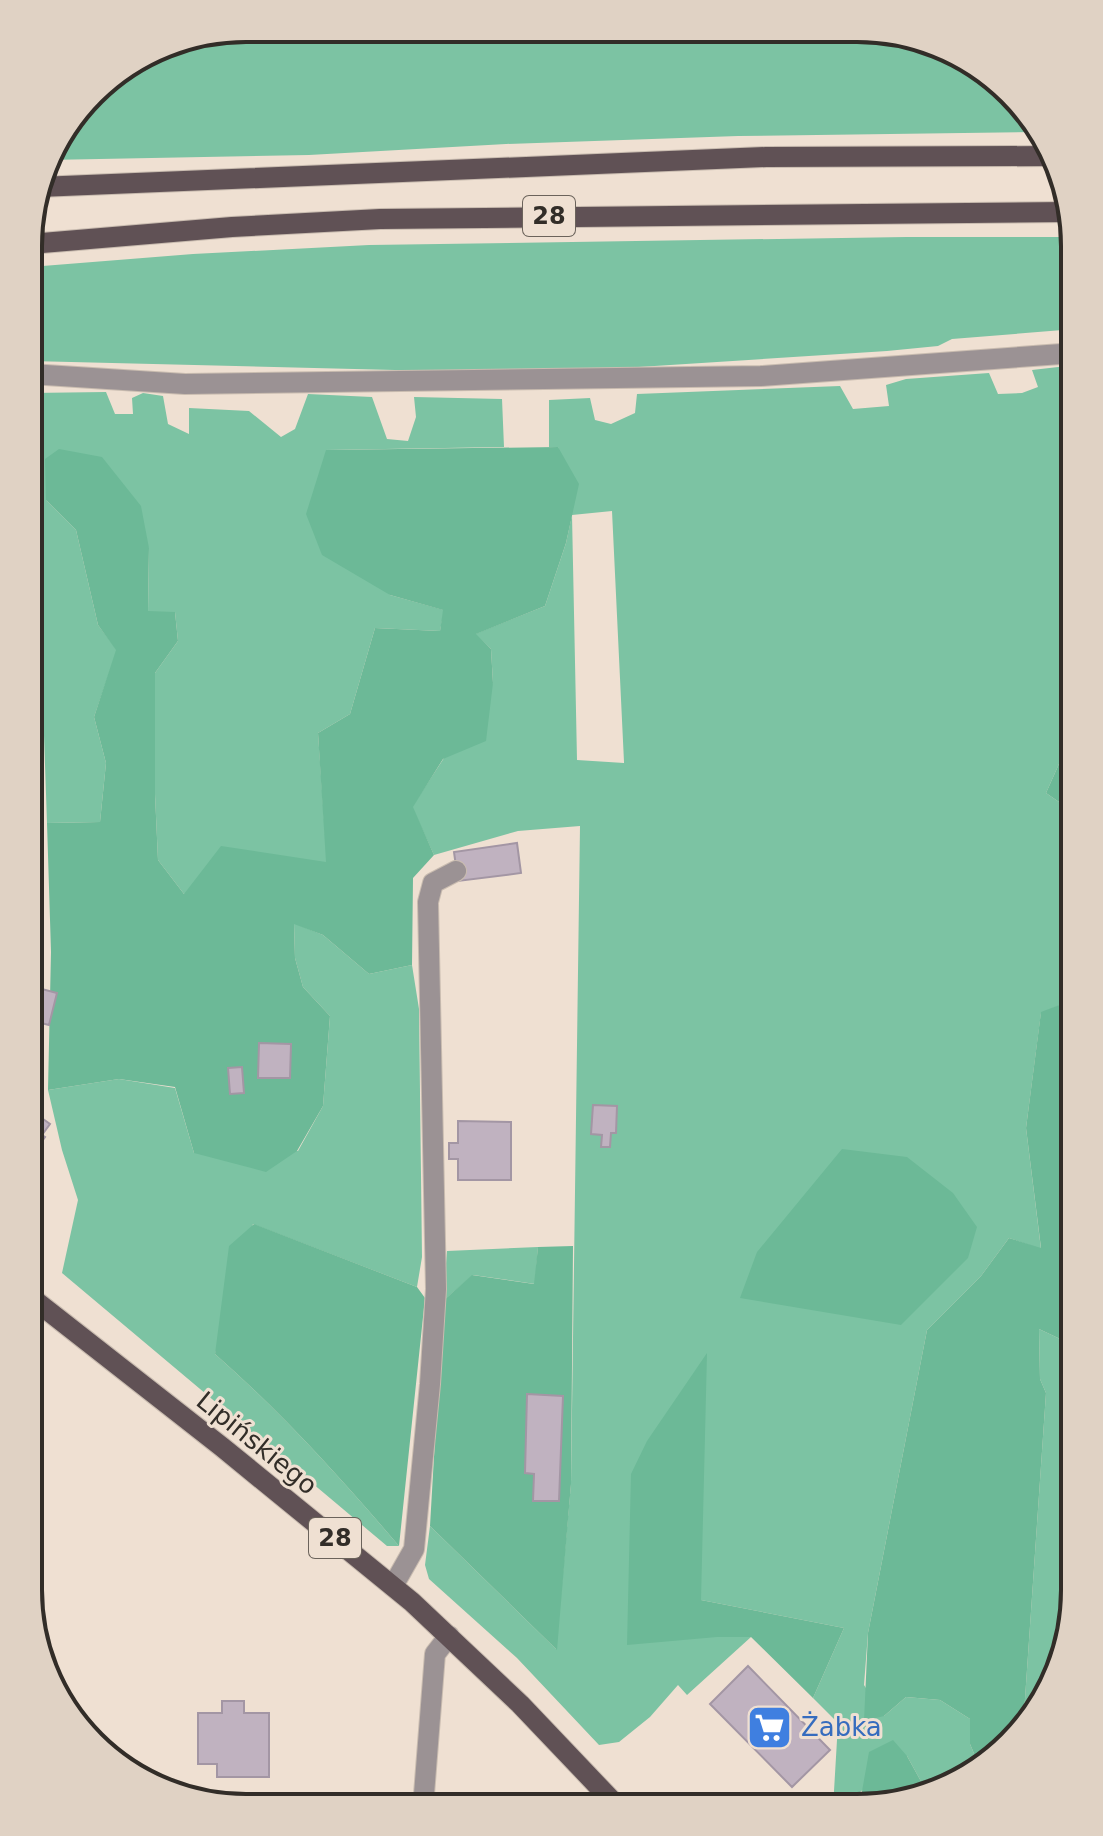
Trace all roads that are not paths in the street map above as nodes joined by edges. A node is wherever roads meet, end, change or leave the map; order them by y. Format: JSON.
{"nodes":[{"id":1,"x":1040,"y":156,"type":"edge"},
{"id":2,"x":51,"y":187,"type":"edge"},
{"id":3,"x":1058,"y":212,"type":"edge"},
{"id":4,"x":42,"y":243,"type":"edge"},
{"id":5,"x":1061,"y":354,"type":"edge"},
{"id":6,"x":42,"y":375,"type":"edge"},
{"id":7,"x":456,"y":871,"type":"dead end"},
{"id":8,"x":42,"y":1306,"type":"edge"},
{"id":9,"x":393,"y":1586,"type":"junction"},
{"id":10,"x":449,"y":1636,"type":"junction"},
{"id":11,"x":424,"y":1794,"type":"edge"},
{"id":12,"x":606,"y":1794,"type":"edge"}],
"edges":[{"from":1,"to":2,"type":"main road","number":"28"},
{"from":3,"to":4,"type":"main road","number":"28"},
{"from":5,"to":6,"type":"street"},
{"from":7,"to":9,"type":"street"},
{"from":8,"to":9,"type":"main road","name":"Lipińskiego","number":"28"},
{"from":9,"to":10,"type":"main road","name":"Lipińskiego","number":"28"},
{"from":10,"to":11,"type":"street"},
{"from":10,"to":12,"type":"main road","name":"Lipińskiego","number":"28"}]}
